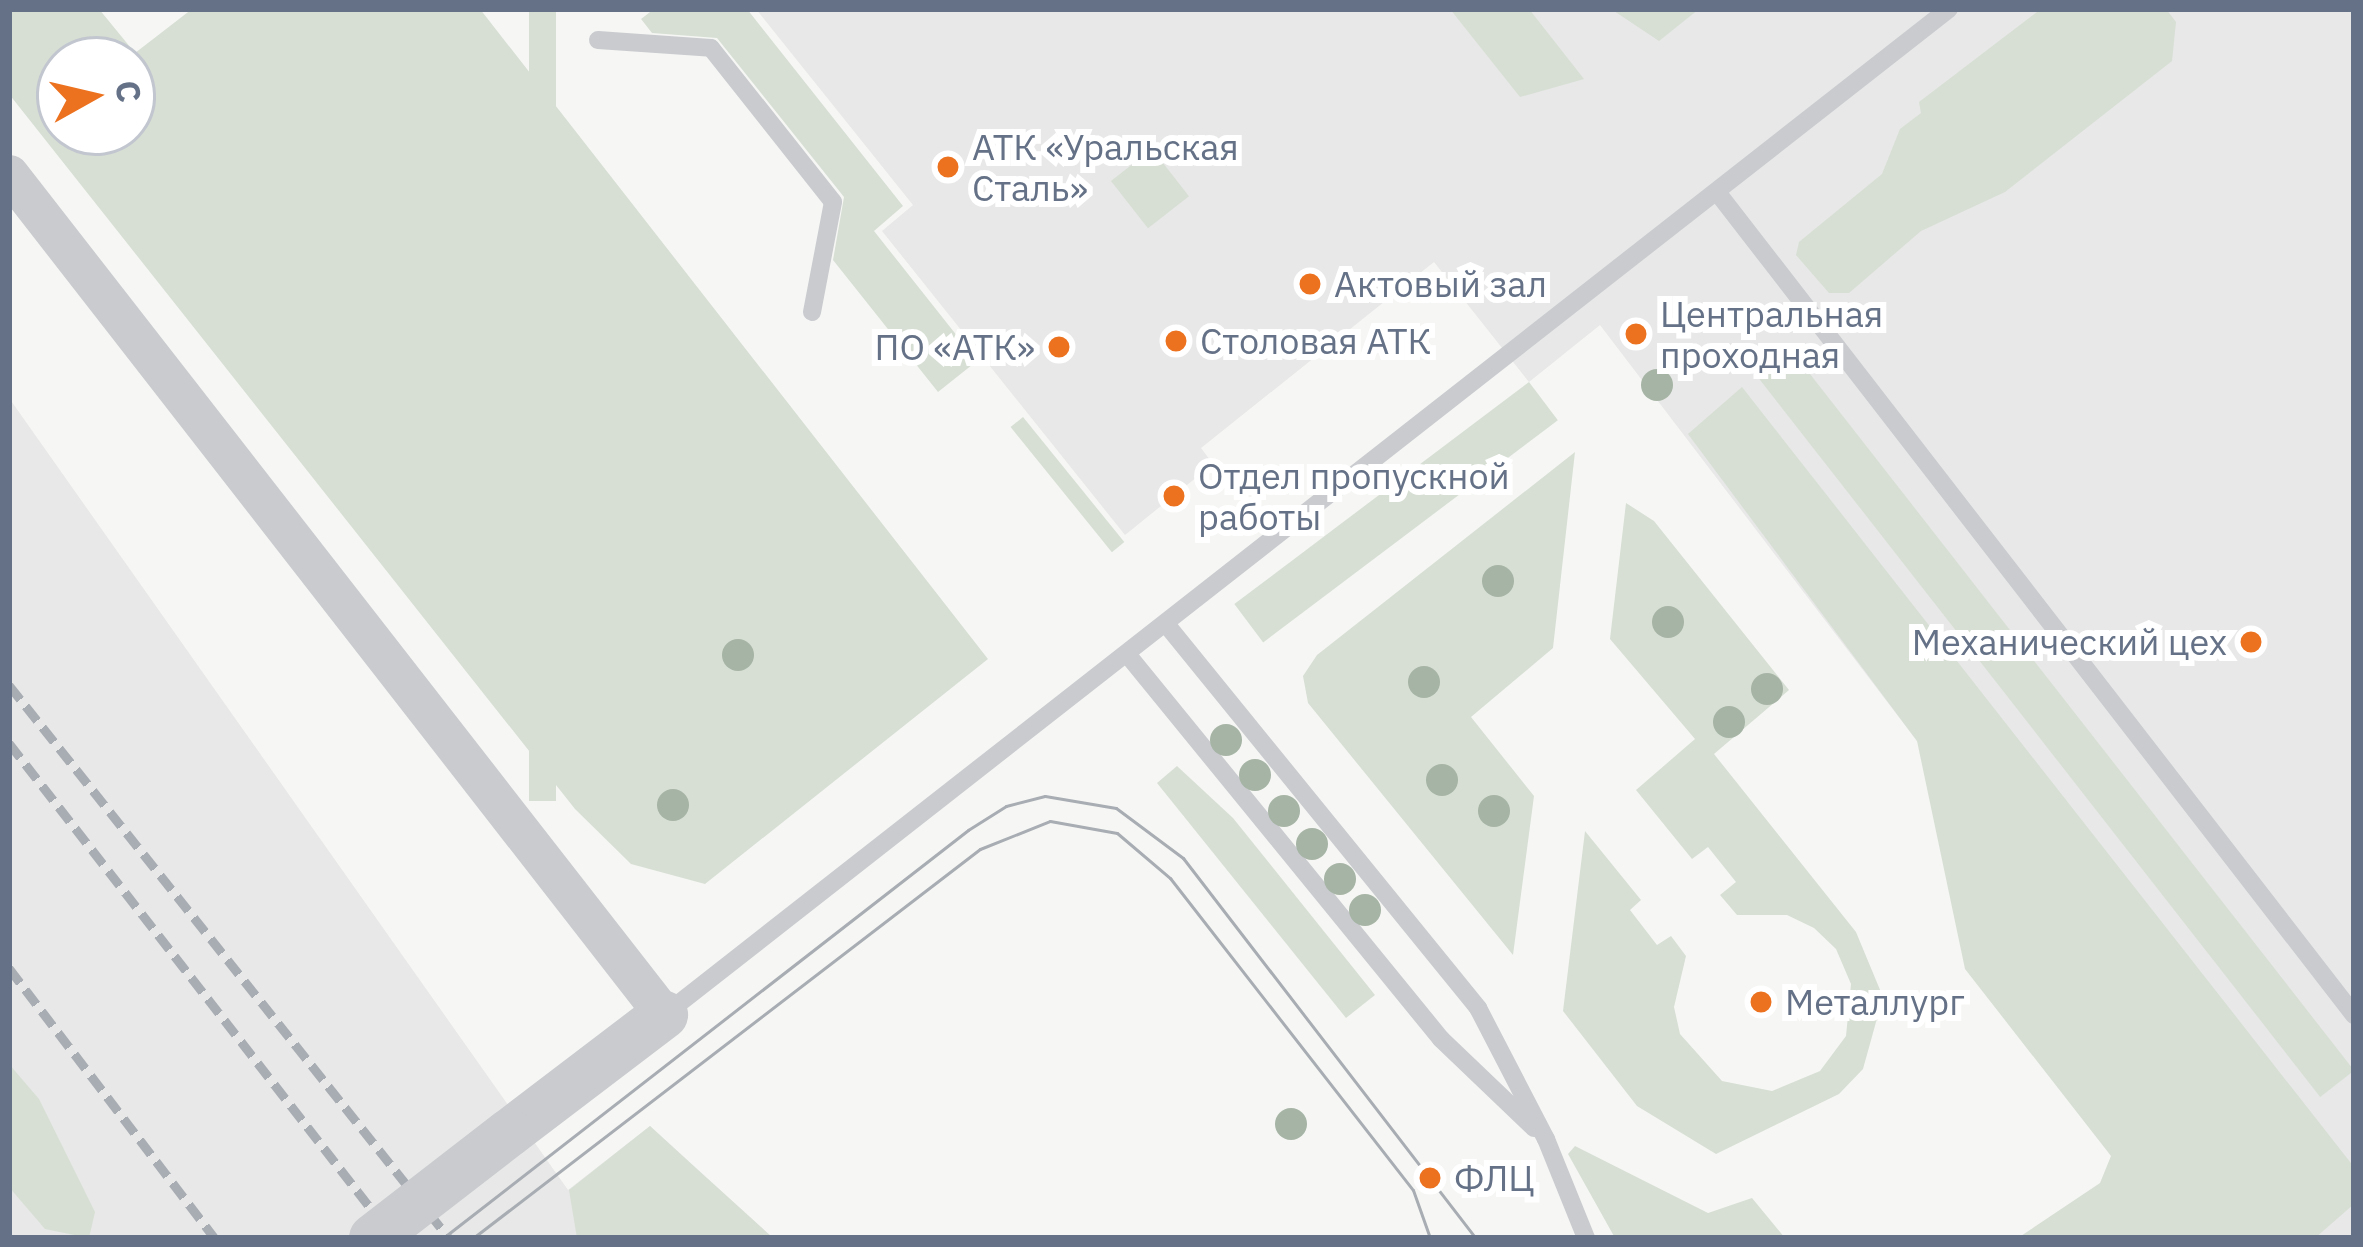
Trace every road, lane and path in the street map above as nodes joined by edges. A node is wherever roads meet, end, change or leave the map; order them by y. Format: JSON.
{"nodes":[{"id":1,"x":1949,"y":9,"type":"edge"},
{"id":2,"x":598,"y":40,"type":"dead end"},
{"id":3,"x":9,"y":174,"type":"edge"},
{"id":4,"x":1718,"y":192,"type":"junction"},
{"id":5,"x":812,"y":312,"type":"dead end"},
{"id":6,"x":1166,"y":624,"type":"junction"},
{"id":7,"x":1127,"y":654,"type":"junction"},
{"id":8,"x":664,"y":1015,"type":"junction"},
{"id":9,"x":2354,"y":1015,"type":"edge"},
{"id":10,"x":1546,"y":1139,"type":"junction"},
{"id":11,"x":373,"y":1238,"type":"edge"},
{"id":12,"x":1586,"y":1238,"type":"edge"}],
"edges":[{"from":1,"to":4,"type":"lane"},
{"from":2,"to":5,"type":"lane"},
{"from":3,"to":8,"type":"street"},
{"from":4,"to":6,"type":"lane"},
{"from":4,"to":9,"type":"lane"},
{"from":6,"to":7,"type":"lane"},
{"from":6,"to":10,"type":"lane"},
{"from":7,"to":8,"type":"lane"},
{"from":7,"to":10,"type":"lane"},
{"from":8,"to":11,"type":"street","bridge":true},
{"from":10,"to":12,"type":"lane"}]}
